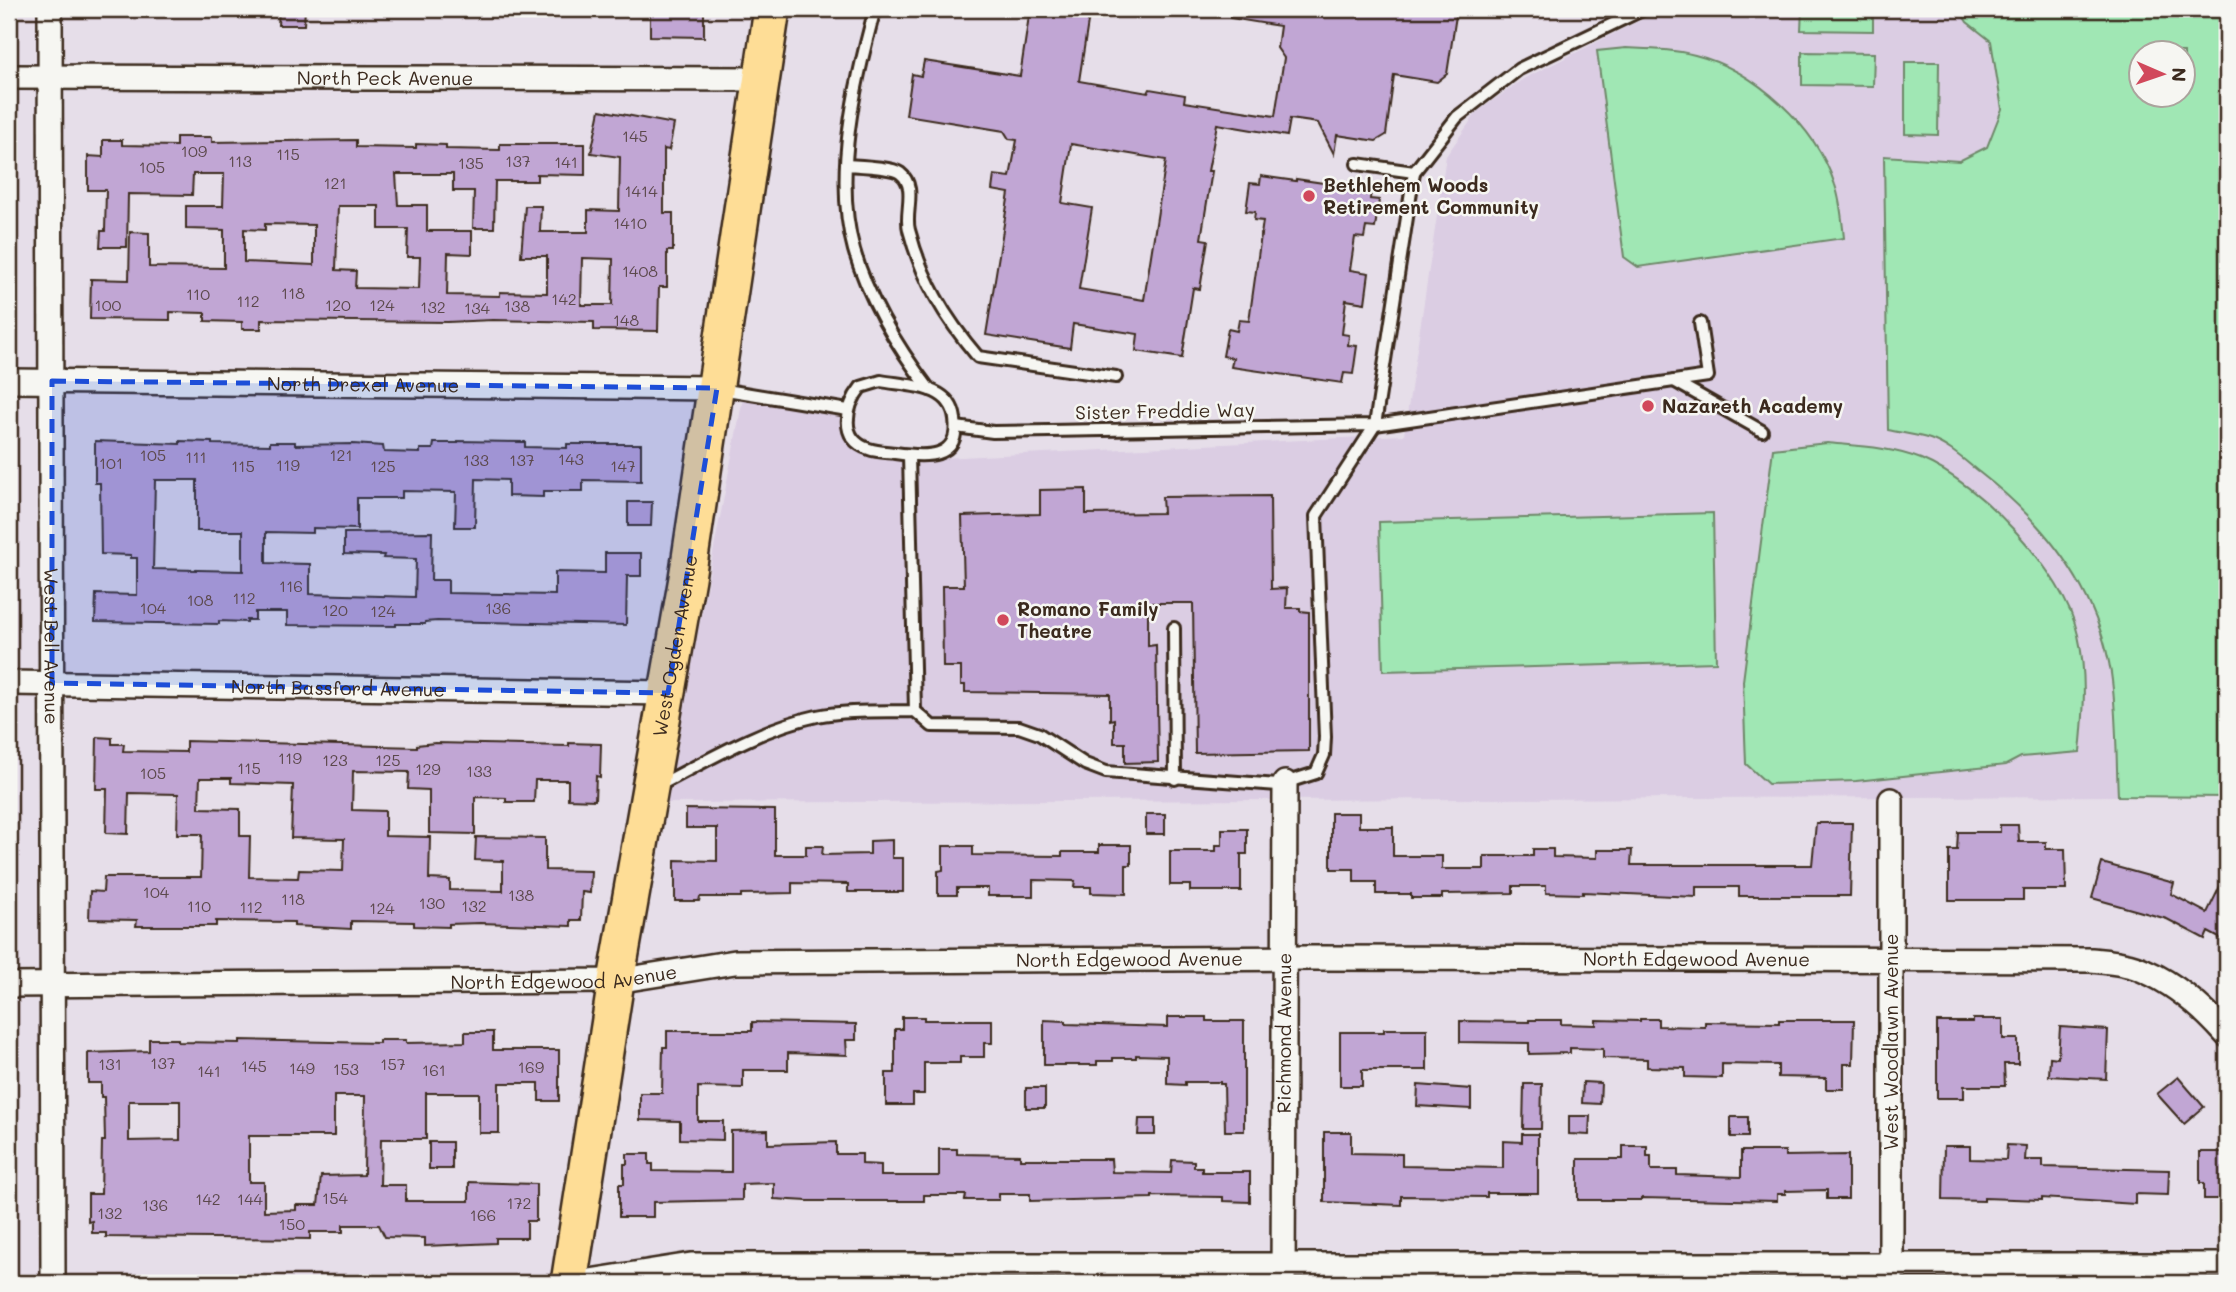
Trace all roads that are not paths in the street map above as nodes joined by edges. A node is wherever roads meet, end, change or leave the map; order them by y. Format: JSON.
{"nodes":[{"id":1,"x":50,"y":9,"type":"edge"},
{"id":2,"x":772,"y":9,"type":"edge"},
{"id":3,"x":875,"y":9,"type":"edge"},
{"id":4,"x":1644,"y":9,"type":"edge"},
{"id":5,"x":9,"y":77,"type":"edge"},
{"id":6,"x":51,"y":78,"type":"junction"},
{"id":7,"x":762,"y":79,"type":"junction"},
{"id":8,"x":1357,"y":164,"type":"dead end"},
{"id":9,"x":846,"y":165,"type":"junction"},
{"id":10,"x":1414,"y":172,"type":"junction"},
{"id":11,"x":1700,"y":323,"type":"dead end"},
{"id":12,"x":1116,"y":377,"type":"dead end"},
{"id":13,"x":9,"y":381,"type":"edge"},
{"id":14,"x":52,"y":381,"type":"junction"},
{"id":15,"x":1674,"y":381,"type":"junction"},
{"id":16,"x":717,"y":388,"type":"junction"},
{"id":17,"x":930,"y":390,"type":"junction"},
{"id":18,"x":848,"y":410,"type":"junction"},
{"id":19,"x":1375,"y":425,"type":"junction"},
{"id":20,"x":956,"y":427,"type":"junction"},
{"id":21,"x":1762,"y":431,"type":"dead end"},
{"id":22,"x":909,"y":455,"type":"junction"},
{"id":23,"x":1174,"y":628,"type":"dead end"},
{"id":24,"x":9,"y":683,"type":"edge"},
{"id":25,"x":52,"y":683,"type":"junction"},
{"id":26,"x":668,"y":693,"type":"junction"},
{"id":27,"x":915,"y":711,"type":"junction"},
{"id":28,"x":1175,"y":779,"type":"junction"},
{"id":29,"x":1285,"y":783,"type":"junction"},
{"id":30,"x":649,"y":791,"type":"junction"},
{"id":31,"x":1891,"y":800,"type":"dead end"},
{"id":32,"x":1285,"y":958,"type":"junction"},
{"id":33,"x":1891,"y":959,"type":"junction"},
{"id":34,"x":616,"y":981,"type":"junction"},
{"id":35,"x":9,"y":985,"type":"edge"},
{"id":36,"x":52,"y":986,"type":"junction"},
{"id":37,"x":2227,"y":1035,"type":"edge"},
{"id":38,"x":2227,"y":1265,"type":"edge"},
{"id":39,"x":1283,"y":1273,"type":"edge"},
{"id":40,"x":1891,"y":1273,"type":"edge"},
{"id":41,"x":53,"y":1283,"type":"edge"},
{"id":42,"x":569,"y":1283,"type":"edge"},
{"id":43,"x":577,"y":1283,"type":"edge"}],
"edges":[{"from":1,"to":6,"type":"street","name":"West Bell Avenue"},
{"from":2,"to":7,"type":"main road","name":"West Ogden Avenue"},
{"from":3,"to":9,"type":"lane"},
{"from":4,"to":10,"type":"lane"},
{"from":5,"to":6,"type":"street","name":"North Peck Avenue"},
{"from":6,"to":7,"type":"street","name":"North Peck Avenue"},
{"from":6,"to":14,"type":"street","name":"West Bell Avenue"},
{"from":7,"to":16,"type":"main road","name":"West Ogden Avenue"},
{"from":8,"to":10,"type":"lane"},
{"from":9,"to":12,"type":"lane"},
{"from":9,"to":17,"type":"lane"},
{"from":10,"to":19,"type":"lane"},
{"from":11,"to":15,"type":"lane","name":"Sister Freddie Way"},
{"from":13,"to":14,"type":"street","name":"North Drexel Avenue"},
{"from":14,"to":16,"type":"street","name":"North Drexel Avenue"},
{"from":14,"to":25,"type":"street","name":"West Bell Avenue"},
{"from":15,"to":19,"type":"lane","name":"Sister Freddie Way"},
{"from":15,"to":21,"type":"lane"},
{"from":16,"to":18,"type":"lane"},
{"from":16,"to":26,"type":"main road","name":"West Ogden Avenue"},
{"from":17,"to":18,"type":"lane"},
{"from":17,"to":20,"type":"lane"},
{"from":18,"to":22,"type":"lane"},
{"from":19,"to":20,"type":"lane","name":"Sister Freddie Way"},
{"from":19,"to":29,"type":"lane"},
{"from":20,"to":22,"type":"lane"},
{"from":22,"to":27,"type":"lane"},
{"from":23,"to":28,"type":"lane"},
{"from":24,"to":25,"type":"street","name":"North Bassford Avenue"},
{"from":25,"to":26,"type":"street","name":"North Bassford Avenue"},
{"from":25,"to":36,"type":"street","name":"West Bell Avenue"},
{"from":26,"to":30,"type":"main road","name":"West Ogden Avenue"},
{"from":27,"to":28,"type":"lane"},
{"from":27,"to":30,"type":"lane"},
{"from":28,"to":29,"type":"lane"},
{"from":29,"to":32,"type":"street","name":"Richmond Avenue"},
{"from":30,"to":34,"type":"main road","name":"West Ogden Avenue"},
{"from":31,"to":33,"type":"street","name":"West Woodlawn Avenue"},
{"from":32,"to":33,"type":"street","name":"North Edgewood Avenue"},
{"from":32,"to":34,"type":"street","name":"North Edgewood Avenue"},
{"from":32,"to":39,"type":"street","name":"Richmond Avenue"},
{"from":33,"to":37,"type":"street","name":"North Edgewood Avenue"},
{"from":33,"to":40,"type":"street","name":"West Woodlawn Avenue"},
{"from":34,"to":36,"type":"street","name":"North Edgewood Avenue"},
{"from":34,"to":42,"type":"main road","name":"West Ogden Avenue"},
{"from":35,"to":36,"type":"street","name":"North Edgewood Avenue"},
{"from":36,"to":41,"type":"street","name":"West Bell Avenue"},
{"from":38,"to":40,"type":"street"},
{"from":39,"to":40,"type":"street"},
{"from":39,"to":43,"type":"street"}]}
